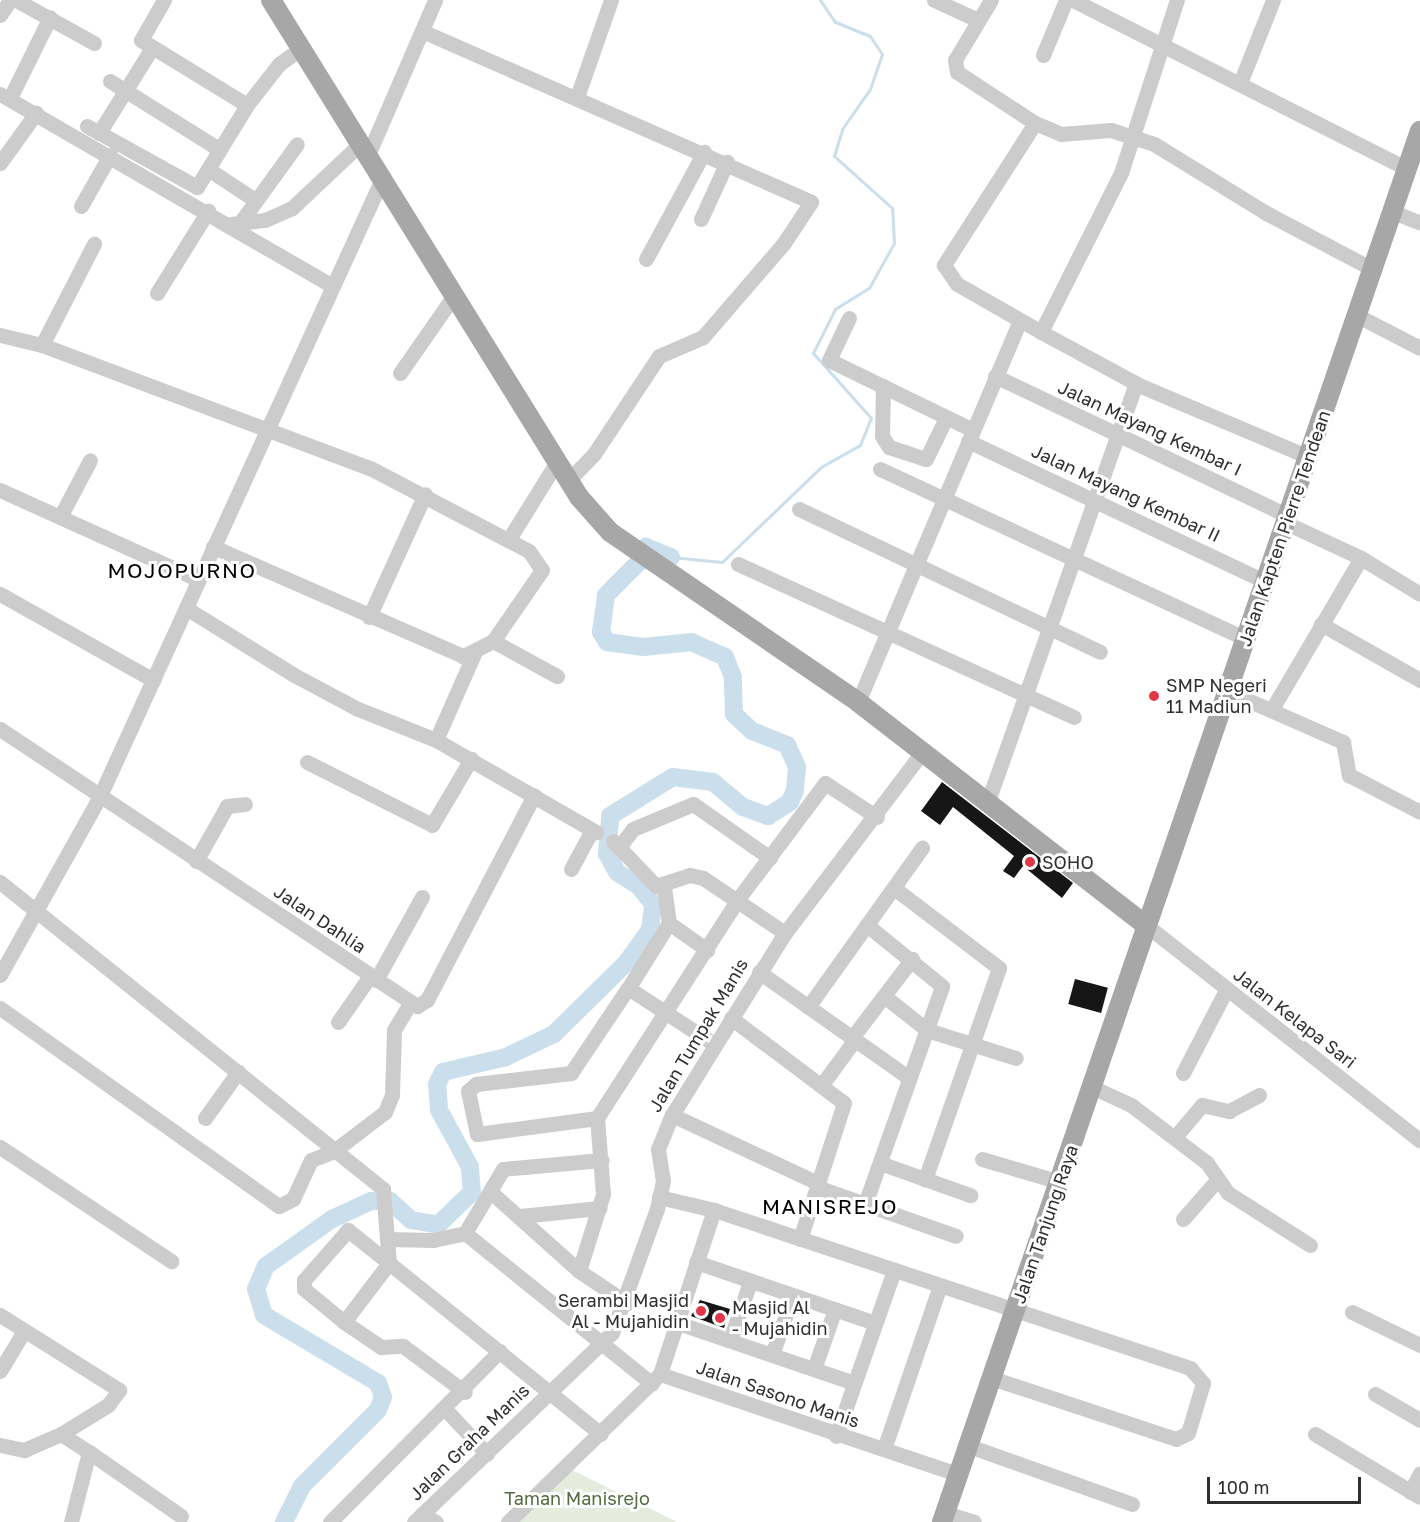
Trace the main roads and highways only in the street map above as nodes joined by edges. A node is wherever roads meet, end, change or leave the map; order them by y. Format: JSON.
{"nodes":[{"id":1,"x":274,"y":2,"type":"edge"},
{"id":2,"x":1420,"y":131,"type":"edge"},
{"id":3,"x":1146,"y":926,"type":"junction"},
{"id":4,"x":943,"y":1517,"type":"edge"}],
"edges":[{"from":1,"to":3,"type":"main road"},
{"from":2,"to":3,"type":"main road","name":"Jalan Kapten Pierre Tendean"},
{"from":3,"to":4,"type":"main road","name":"Jalan Tanjung Raya"}]}
